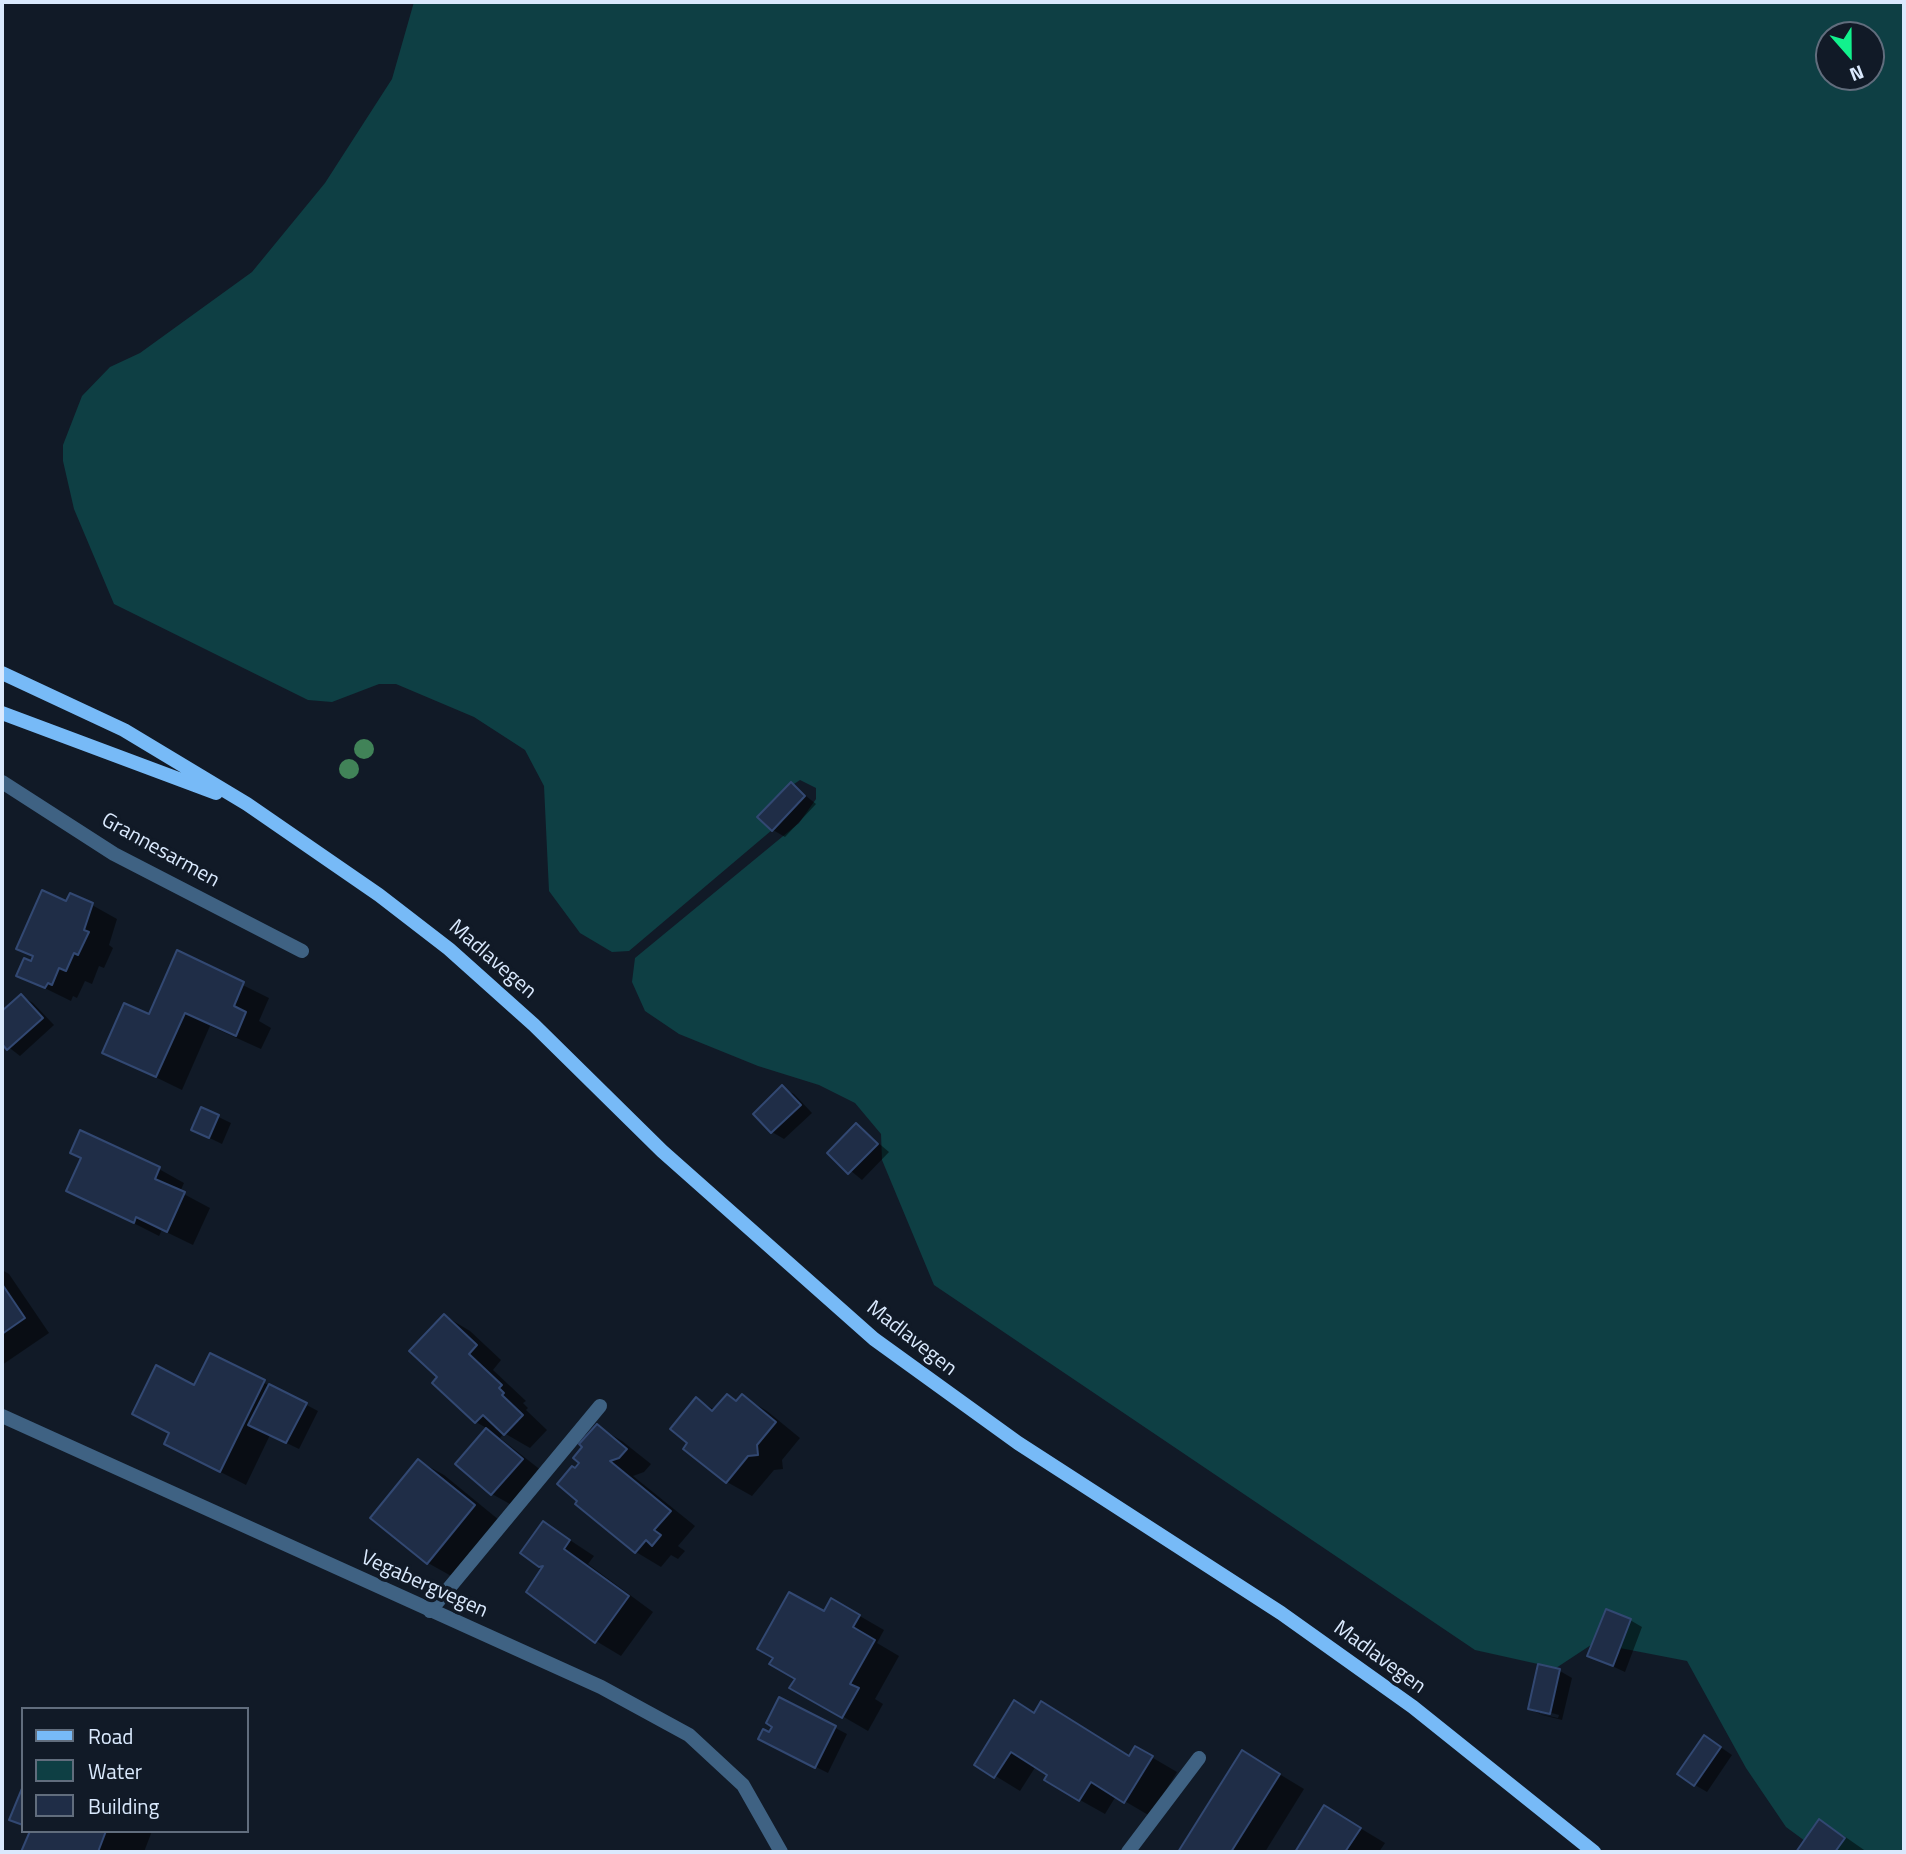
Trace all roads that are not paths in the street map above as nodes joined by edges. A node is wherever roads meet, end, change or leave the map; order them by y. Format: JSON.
{"nodes":[{"id":1,"x":2,"y":673,"type":"edge"},
{"id":2,"x":2,"y":713,"type":"edge"},
{"id":3,"x":2,"y":782,"type":"edge"},
{"id":4,"x":247,"y":804,"type":"junction"},
{"id":5,"x":302,"y":951,"type":"dead end"},
{"id":6,"x":600,"y":1406,"type":"dead end"},
{"id":7,"x":2,"y":1416,"type":"edge"},
{"id":8,"x":430,"y":1611,"type":"junction"},
{"id":9,"x":1199,"y":1758,"type":"dead end"},
{"id":10,"x":781,"y":1852,"type":"edge"},
{"id":11,"x":1128,"y":1852,"type":"edge"},
{"id":12,"x":1594,"y":1852,"type":"edge"}],
"edges":[{"from":1,"to":4,"type":"main road","name":"Madlavegen"},
{"from":2,"to":4,"type":"main road","name":"Madlavegen"},
{"from":3,"to":5,"type":"street","name":"Grannesarmen"},
{"from":4,"to":12,"type":"main road","name":"Madlavegen"},
{"from":6,"to":8,"type":"street"},
{"from":7,"to":8,"type":"street","name":"Vegabergvegen"},
{"from":8,"to":10,"type":"street","name":"Vegabergvegen"},
{"from":9,"to":11,"type":"street"}]}
